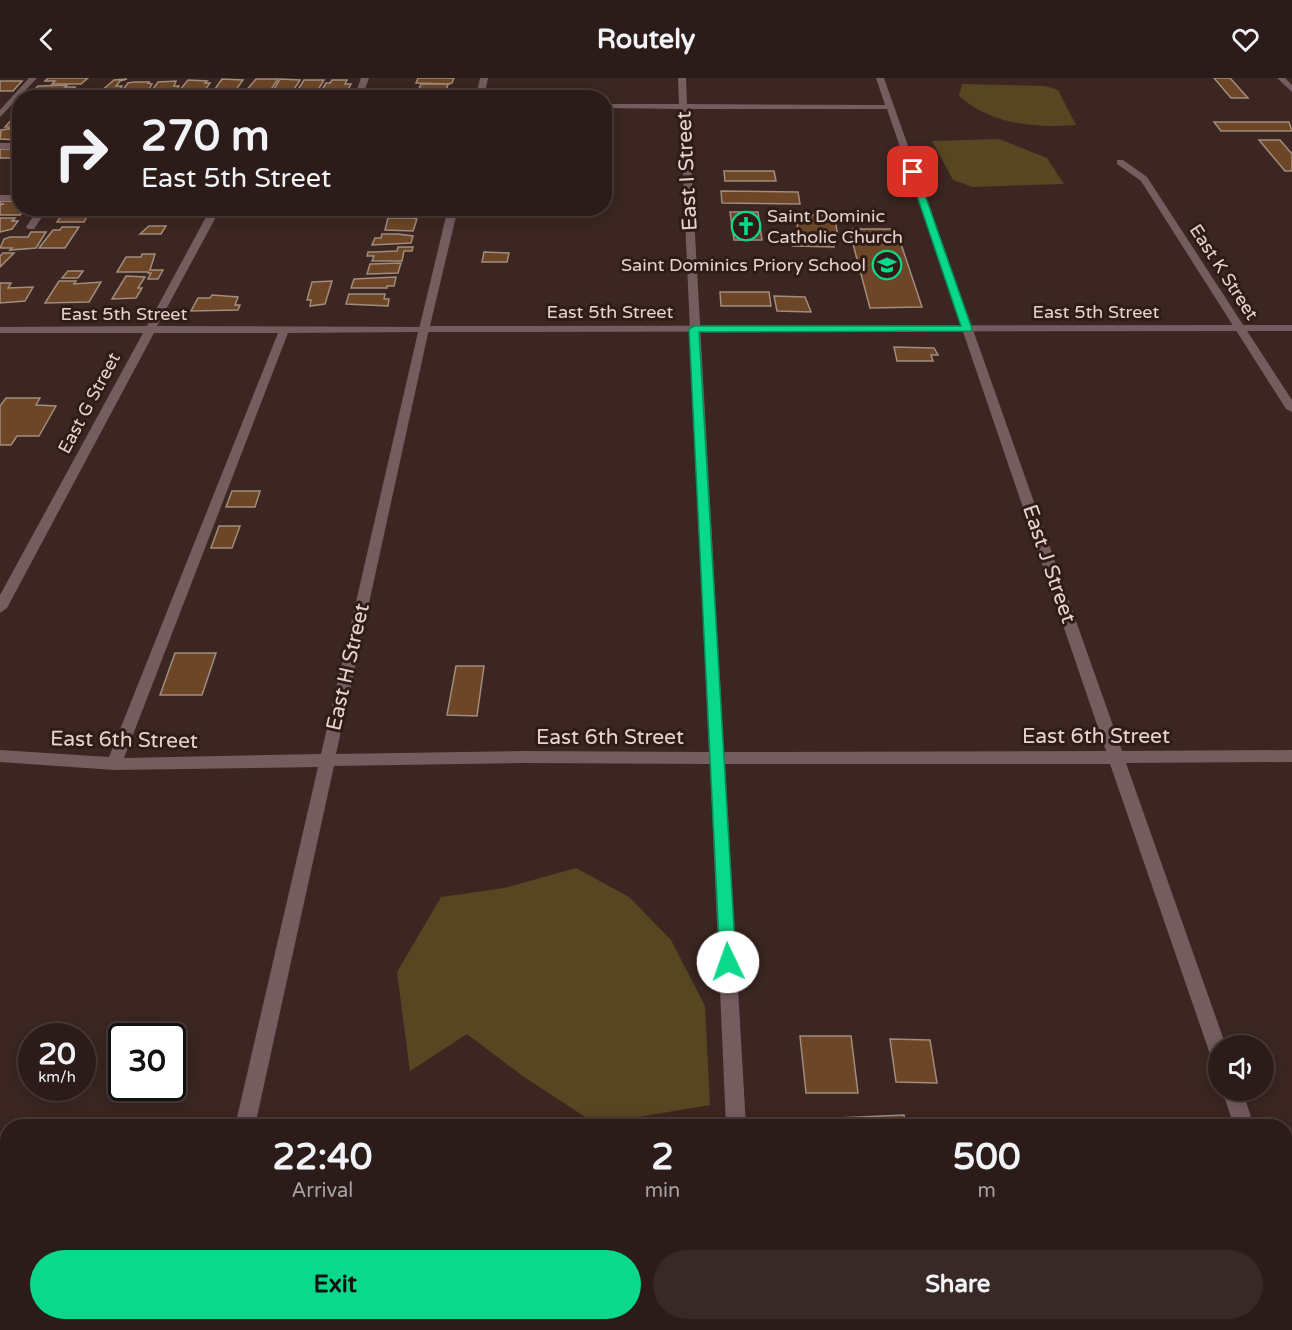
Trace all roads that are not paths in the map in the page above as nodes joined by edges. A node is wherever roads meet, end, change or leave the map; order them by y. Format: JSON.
{"nodes":[{"id":1,"x":682,"y":78,"type":"edge"},
{"id":2,"x":880,"y":78,"type":"edge"},
{"id":3,"x":1281,"y":78,"type":"edge"},
{"id":4,"x":1292,"y":90,"type":"edge"},
{"id":5,"x":12,"y":104,"type":"edge"},
{"id":6,"x":612,"y":106,"type":"edge"},
{"id":7,"x":684,"y":107,"type":"junction"},
{"id":8,"x":890,"y":107,"type":"junction"},
{"id":9,"x":0,"y":115,"type":"edge"},
{"id":10,"x":1120,"y":162,"type":"dead end"},
{"id":11,"x":39,"y":216,"type":"edge"},
{"id":12,"x":451,"y":216,"type":"edge"},
{"id":13,"x":211,"y":217,"type":"dead end"},
{"id":14,"x":31,"y":227,"type":"dead end"},
{"id":15,"x":1240,"y":328,"type":"junction"},
{"id":16,"x":1292,"y":328,"type":"edge"},
{"id":17,"x":424,"y":329,"type":"junction"},
{"id":18,"x":694,"y":329,"type":"junction"},
{"id":19,"x":967,"y":329,"type":"junction"},
{"id":20,"x":0,"y":330,"type":"edge"},
{"id":21,"x":148,"y":330,"type":"junction"},
{"id":22,"x":284,"y":330,"type":"junction"},
{"id":23,"x":1292,"y":409,"type":"edge"},
{"id":24,"x":0,"y":608,"type":"edge"},
{"id":25,"x":0,"y":756,"type":"edge"},
{"id":26,"x":1116,"y":756,"type":"junction"},
{"id":27,"x":1292,"y":756,"type":"edge"},
{"id":28,"x":718,"y":759,"type":"junction"},
{"id":29,"x":327,"y":760,"type":"junction"},
{"id":30,"x":114,"y":764,"type":"junction"},
{"id":31,"x":1212,"y":1035,"type":"edge"},
{"id":32,"x":1236,"y":1101,"type":"edge"},
{"id":33,"x":247,"y":1119,"type":"edge"},
{"id":34,"x":736,"y":1119,"type":"edge"},
{"id":35,"x":1242,"y":1119,"type":"edge"}],
"edges":[{"from":1,"to":7,"type":"street","name":"East I Street"},
{"from":2,"to":8,"type":"street","name":"East J Street"},
{"from":3,"to":4,"type":"street"},
{"from":5,"to":9,"type":"street"},
{"from":6,"to":7,"type":"street"},
{"from":7,"to":8,"type":"street"},
{"from":7,"to":18,"type":"street","name":"East I Street"},
{"from":8,"to":19,"type":"street","name":"East J Street"},
{"from":10,"to":15,"type":"street","name":"East K Street"},
{"from":11,"to":14,"type":"street"},
{"from":12,"to":17,"type":"street","name":"East H Street"},
{"from":13,"to":21,"type":"street","name":"East G Street"},
{"from":15,"to":16,"type":"street","name":"East 5th Street"},
{"from":15,"to":19,"type":"street","name":"East 5th Street"},
{"from":15,"to":23,"type":"street","name":"East K Street"},
{"from":17,"to":18,"type":"street","name":"East 5th Street"},
{"from":17,"to":22,"type":"street","name":"East 5th Street"},
{"from":17,"to":29,"type":"street","name":"East H Street"},
{"from":18,"to":19,"type":"street","name":"East 5th Street"},
{"from":18,"to":28,"type":"street","name":"East I Street"},
{"from":19,"to":26,"type":"street","name":"East J Street"},
{"from":20,"to":21,"type":"street","name":"East 5th Street"},
{"from":21,"to":22,"type":"street","name":"East 5th Street"},
{"from":21,"to":24,"type":"street","name":"East G Street"},
{"from":22,"to":30,"type":"street"},
{"from":25,"to":30,"type":"street","name":"East 6th Street"},
{"from":26,"to":27,"type":"street","name":"East 6th Street"},
{"from":26,"to":28,"type":"street","name":"East 6th Street"},
{"from":26,"to":31,"type":"street","name":"East J Street"},
{"from":28,"to":29,"type":"street","name":"East 6th Street"},
{"from":28,"to":34,"type":"street","name":"East I Street"},
{"from":29,"to":30,"type":"street","name":"East 6th Street"},
{"from":29,"to":33,"type":"street","name":"East H Street"},
{"from":32,"to":35,"type":"street"}]}
